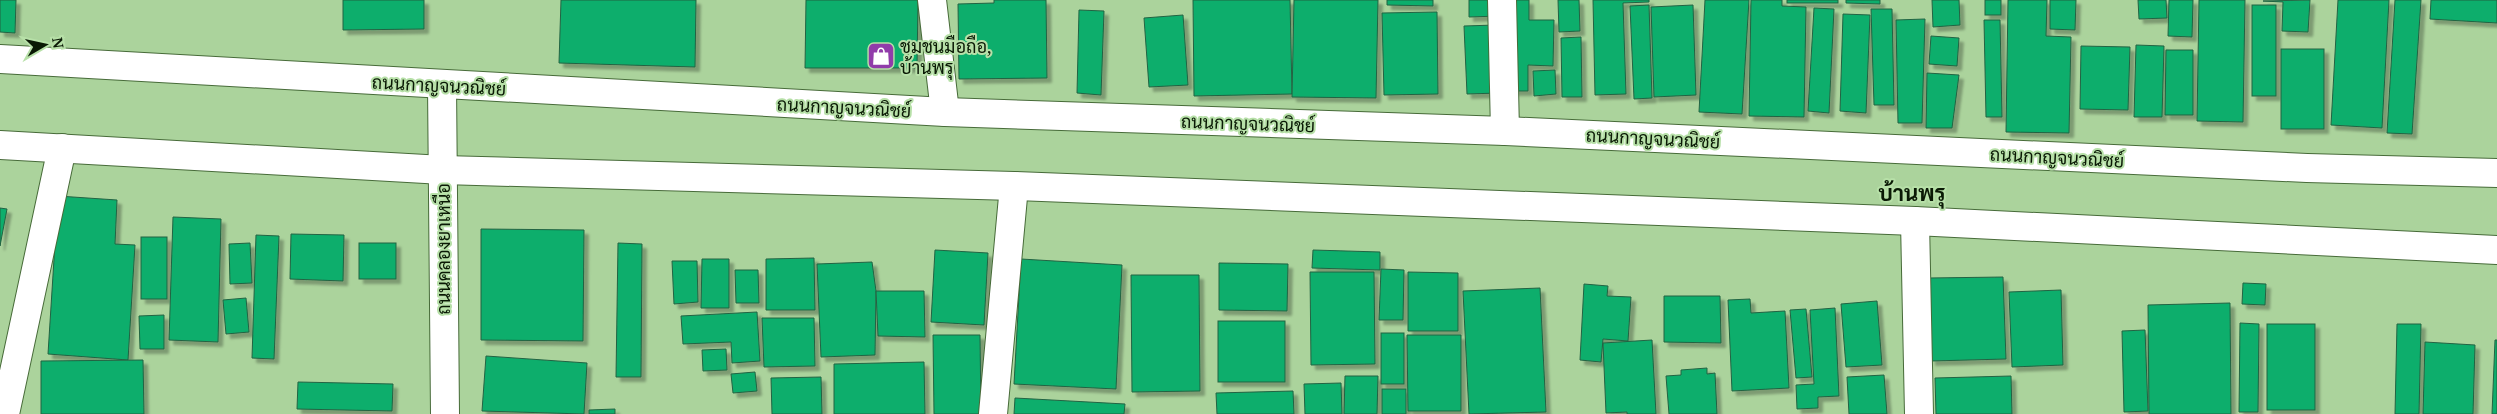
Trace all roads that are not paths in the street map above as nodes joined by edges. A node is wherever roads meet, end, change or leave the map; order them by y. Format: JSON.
{"nodes":[{"id":1,"x":932,"y":0,"type":"edge"},
{"id":2,"x":1502,"y":0,"type":"edge"},
{"id":3,"x":0,"y":59,"type":"edge"},
{"id":4,"x":442,"y":85,"type":"junction"},
{"id":5,"x":945,"y":112,"type":"junction"},
{"id":6,"x":1505,"y":131,"type":"junction"},
{"id":7,"x":0,"y":145,"type":"edge"},
{"id":8,"x":62,"y":148,"type":"junction"},
{"id":9,"x":443,"y":170,"type":"junction"},
{"id":10,"x":2497,"y":173,"type":"edge"},
{"id":11,"x":1014,"y":186,"type":"junction"},
{"id":12,"x":1915,"y":221,"type":"junction"},
{"id":13,"x":2497,"y":250,"type":"edge"},
{"id":14,"x":5,"y":414,"type":"edge"},
{"id":15,"x":445,"y":414,"type":"edge"},
{"id":16,"x":993,"y":414,"type":"edge"},
{"id":17,"x":1919,"y":414,"type":"edge"}],
"edges":[{"from":1,"to":5,"type":"main road"},
{"from":2,"to":6,"type":"main road"},
{"from":3,"to":4,"type":"main road","name":"ถนนกาญจนวณิชย์"},
{"from":4,"to":5,"type":"main road","name":"ถนนกาญจนวณิชย์"},
{"from":4,"to":9,"type":"main road","name":"ถนนคลองยาเหนือ"},
{"from":5,"to":6,"type":"main road","name":"ถนนกาญจนวณิชย์"},
{"from":6,"to":10,"type":"main road","name":"ถนนกาญจนวณิชย์"},
{"from":7,"to":8,"type":"main road"},
{"from":8,"to":9,"type":"main road"},
{"from":8,"to":14,"type":"main road"},
{"from":9,"to":11,"type":"main road"},
{"from":9,"to":15,"type":"main road","name":"ถนนคลองยาเหนือ"},
{"from":11,"to":12,"type":"main road"},
{"from":11,"to":16,"type":"main road"},
{"from":12,"to":13,"type":"main road"},
{"from":12,"to":17,"type":"main road"}]}
